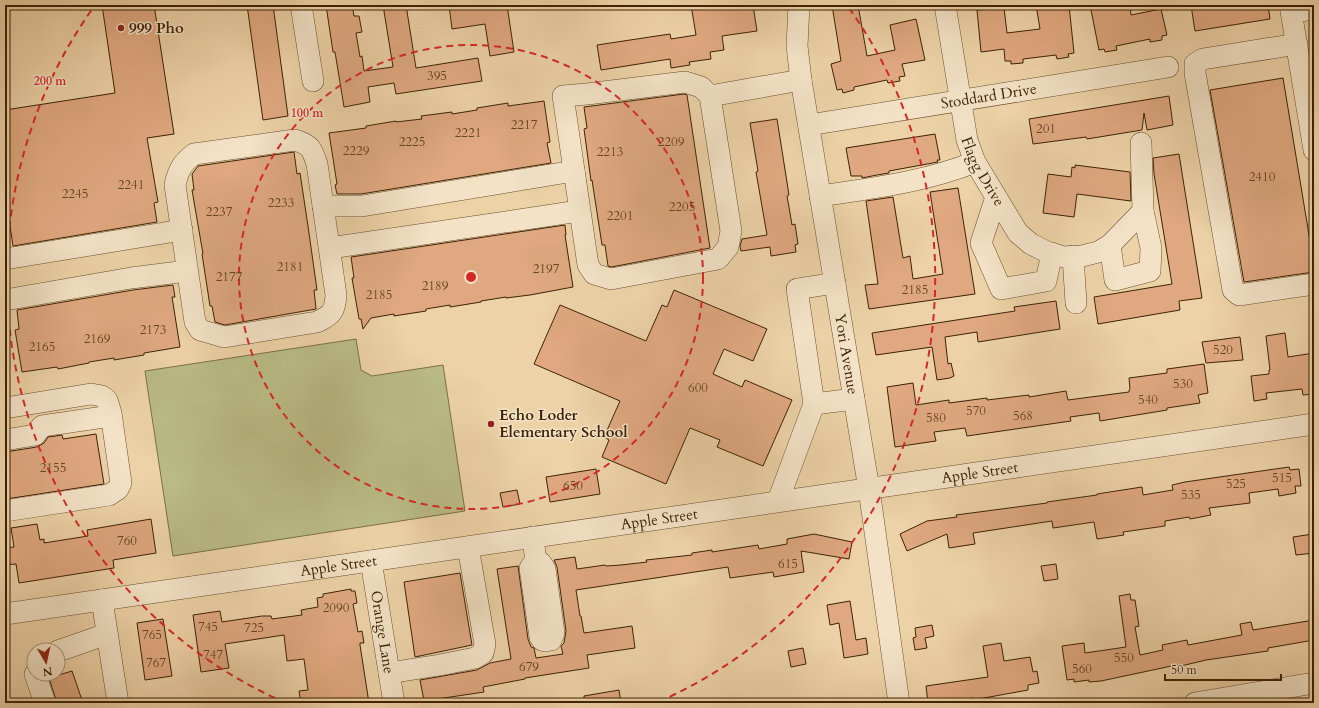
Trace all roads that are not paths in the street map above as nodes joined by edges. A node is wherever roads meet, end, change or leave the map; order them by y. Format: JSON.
{"nodes":[{"id":1,"x":301,"y":5,"type":"edge"},
{"id":2,"x":799,"y":5,"type":"edge"},
{"id":3,"x":945,"y":5,"type":"edge"},
{"id":4,"x":1291,"y":9,"type":"edge"},
{"id":5,"x":1314,"y":9,"type":"edge"},
{"id":6,"x":1297,"y":44,"type":"junction"},
{"id":7,"x":1168,"y":68,"type":"dead end"},
{"id":8,"x":801,"y":80,"type":"junction"},
{"id":9,"x":313,"y":81,"type":"dead end"},
{"id":10,"x":710,"y":96,"type":"junction"},
{"id":11,"x":960,"y":101,"type":"junction"},
{"id":12,"x":809,"y":125,"type":"junction"},
{"id":13,"x":1142,"y":143,"type":"dead end"},
{"id":14,"x":1314,"y":150,"type":"edge"},
{"id":15,"x":974,"y":162,"type":"junction"},
{"id":16,"x":574,"y":171,"type":"junction"},
{"id":17,"x":820,"y":196,"type":"junction"},
{"id":18,"x":996,"y":197,"type":"junction"},
{"id":19,"x":323,"y":206,"type":"junction"},
{"id":20,"x":579,"y":211,"type":"junction"},
{"id":21,"x":1143,"y":212,"type":"junction"},
{"id":22,"x":182,"y":230,"type":"junction"},
{"id":23,"x":1110,"y":245,"type":"junction"},
{"id":24,"x":330,"y":248,"type":"junction"},
{"id":25,"x":1052,"y":254,"type":"junction"},
{"id":26,"x":1074,"y":256,"type":"junction"},
{"id":27,"x":5,"y":259,"type":"edge"},
{"id":28,"x":187,"y":271,"type":"junction"},
{"id":29,"x":835,"y":283,"type":"junction"},
{"id":30,"x":1314,"y":284,"type":"edge"},
{"id":31,"x":5,"y":300,"type":"edge"},
{"id":32,"x":1076,"y":303,"type":"dead end"},
{"id":33,"x":854,"y":399,"type":"junction"},
{"id":34,"x":814,"y":404,"type":"junction"},
{"id":35,"x":5,"y":408,"type":"edge"},
{"id":36,"x":111,"y":416,"type":"junction"},
{"id":37,"x":1314,"y":424,"type":"edge"},
{"id":38,"x":5,"y":440,"type":"edge"},
{"id":39,"x":869,"y":489,"type":"junction"},
{"id":40,"x":778,"y":501,"type":"junction"},
{"id":41,"x":5,"y":511,"type":"edge"},
{"id":42,"x":533,"y":537,"type":"junction"},
{"id":43,"x":468,"y":547,"type":"junction"},
{"id":44,"x":371,"y":561,"type":"junction"},
{"id":45,"x":536,"y":563,"type":"dead end"},
{"id":46,"x":102,"y":600,"type":"junction"},
{"id":47,"x":5,"y":614,"type":"edge"},
{"id":48,"x":107,"y":634,"type":"junction"},
{"id":49,"x":66,"y":648,"type":"edge"},
{"id":50,"x":389,"y":672,"type":"junction"},
{"id":51,"x":38,"y":682,"type":"edge"},
{"id":52,"x":1314,"y":683,"type":"edge"},
{"id":53,"x":45,"y":703,"type":"edge"},
{"id":54,"x":118,"y":703,"type":"edge"},
{"id":55,"x":394,"y":703,"type":"edge"},
{"id":56,"x":899,"y":703,"type":"edge"},
{"id":57,"x":1195,"y":703,"type":"edge"}],
"edges":[{"from":1,"to":9,"type":"street"},
{"from":2,"to":8,"type":"street","name":"Yori Avenue"},
{"from":3,"to":11,"type":"street","name":"Flagg Drive"},
{"from":4,"to":5,"type":"street"},
{"from":4,"to":6,"type":"street"},
{"from":6,"to":14,"type":"street"},
{"from":6,"to":30,"type":"street"},
{"from":7,"to":11,"type":"street","name":"Stoddard Drive"},
{"from":8,"to":10,"type":"street"},
{"from":8,"to":12,"type":"street","name":"Yori Avenue"},
{"from":10,"to":16,"type":"street"},
{"from":10,"to":20,"type":"street"},
{"from":11,"to":12,"type":"street","name":"Stoddard Drive"},
{"from":11,"to":15,"type":"street","name":"Flagg Drive"},
{"from":12,"to":17,"type":"street","name":"Yori Avenue"},
{"from":13,"to":21,"type":"street"},
{"from":15,"to":17,"type":"street"},
{"from":15,"to":18,"type":"street","name":"Flagg Drive"},
{"from":16,"to":19,"type":"street"},
{"from":16,"to":20,"type":"street"},
{"from":17,"to":29,"type":"street","name":"Yori Avenue"},
{"from":18,"to":25,"type":"street","name":"Flagg Drive"},
{"from":18,"to":25,"type":"street"},
{"from":19,"to":22,"type":"street"},
{"from":19,"to":24,"type":"street"},
{"from":20,"to":24,"type":"street"},
{"from":21,"to":23,"type":"street","name":"Flagg Drive"},
{"from":21,"to":23,"type":"street"},
{"from":22,"to":27,"type":"street"},
{"from":22,"to":28,"type":"street"},
{"from":23,"to":26,"type":"street","name":"Flagg Drive"},
{"from":24,"to":28,"type":"street"},
{"from":25,"to":26,"type":"street","name":"Flagg Drive"},
{"from":26,"to":32,"type":"street"},
{"from":28,"to":31,"type":"street"},
{"from":29,"to":33,"type":"street","name":"Yori Avenue"},
{"from":29,"to":34,"type":"street"},
{"from":33,"to":34,"type":"street"},
{"from":33,"to":39,"type":"street","name":"Yori Avenue"},
{"from":34,"to":40,"type":"street"},
{"from":35,"to":36,"type":"street"},
{"from":36,"to":38,"type":"street"},
{"from":36,"to":41,"type":"street"},
{"from":37,"to":39,"type":"street","name":"Apple Street"},
{"from":39,"to":40,"type":"street","name":"Apple Street"},
{"from":39,"to":56,"type":"street","name":"Yori Avenue"},
{"from":40,"to":42,"type":"street","name":"Apple Street"},
{"from":42,"to":43,"type":"street","name":"Apple Street"},
{"from":42,"to":45,"type":"street"},
{"from":43,"to":44,"type":"street","name":"Apple Street"},
{"from":43,"to":50,"type":"street"},
{"from":44,"to":46,"type":"street","name":"Apple Street"},
{"from":44,"to":50,"type":"street","name":"Orange Lane"},
{"from":46,"to":47,"type":"street","name":"Apple Street"},
{"from":46,"to":48,"type":"street"},
{"from":48,"to":49,"type":"street"},
{"from":48,"to":54,"type":"street"},
{"from":50,"to":55,"type":"street","name":"Orange Lane"},
{"from":51,"to":53,"type":"street"},
{"from":52,"to":57,"type":"street"}]}
